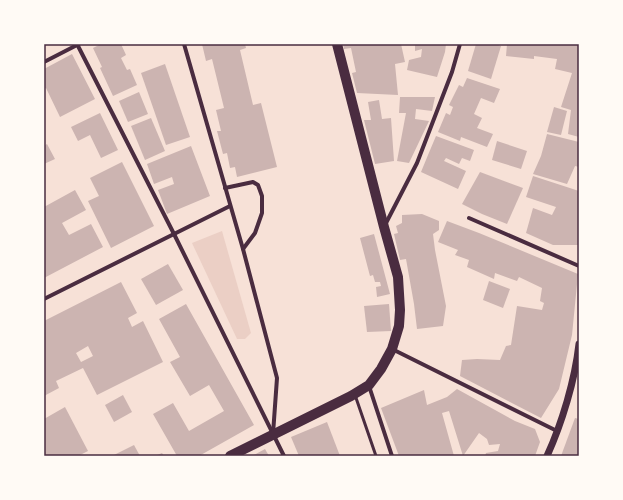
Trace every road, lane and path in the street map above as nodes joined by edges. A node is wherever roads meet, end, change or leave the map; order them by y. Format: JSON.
{"nodes":[{"id":1,"x":78,"y":44,"type":"edge"},
{"id":2,"x":184,"y":44,"type":"edge"},
{"id":3,"x":337,"y":44,"type":"edge"},
{"id":4,"x":460,"y":44,"type":"edge"},
{"id":5,"x":44,"y":62,"type":"edge"},
{"id":6,"x":225,"y":188,"type":"junction"},
{"id":7,"x":230,"y":206,"type":"junction"},
{"id":8,"x":470,"y":218,"type":"dead end"},
{"id":9,"x":384,"y":227,"type":"junction"},
{"id":10,"x":174,"y":234,"type":"junction"},
{"id":11,"x":243,"y":249,"type":"junction"},
{"id":12,"x":579,"y":266,"type":"edge"},
{"id":13,"x":44,"y":299,"type":"edge"},
{"id":14,"x":579,"y":344,"type":"edge"},
{"id":15,"x":579,"y":348,"type":"edge"},
{"id":16,"x":392,"y":349,"type":"junction"},
{"id":17,"x":369,"y":385,"type":"junction"},
{"id":18,"x":355,"y":393,"type":"junction"},
{"id":19,"x":557,"y":431,"type":"junction"},
{"id":20,"x":273,"y":435,"type":"junction"},
{"id":21,"x":230,"y":456,"type":"edge"},
{"id":22,"x":284,"y":456,"type":"edge"},
{"id":23,"x":376,"y":456,"type":"edge"},
{"id":24,"x":392,"y":456,"type":"edge"},
{"id":25,"x":547,"y":456,"type":"edge"}],
"edges":[{"from":1,"to":5,"type":"street"},
{"from":1,"to":10,"type":"street"},
{"from":2,"to":6,"type":"street"},
{"from":3,"to":9,"type":"main road"},
{"from":4,"to":9,"type":"street"},
{"from":6,"to":7,"type":"street"},
{"from":6,"to":11,"type":"street"},
{"from":7,"to":10,"type":"street"},
{"from":7,"to":11,"type":"street"},
{"from":8,"to":12,"type":"street"},
{"from":9,"to":16,"type":"main road"},
{"from":10,"to":13,"type":"street"},
{"from":10,"to":20,"type":"street"},
{"from":11,"to":20,"type":"street"},
{"from":14,"to":15,"type":"street"},
{"from":15,"to":19,"type":"street"},
{"from":16,"to":17,"type":"main road"},
{"from":16,"to":19,"type":"street"},
{"from":17,"to":18,"type":"main road"},
{"from":17,"to":24,"type":"street"},
{"from":18,"to":20,"type":"main road"},
{"from":18,"to":23,"type":"lane"},
{"from":19,"to":25,"type":"street"},
{"from":20,"to":21,"type":"main road"},
{"from":20,"to":22,"type":"street"}]}
